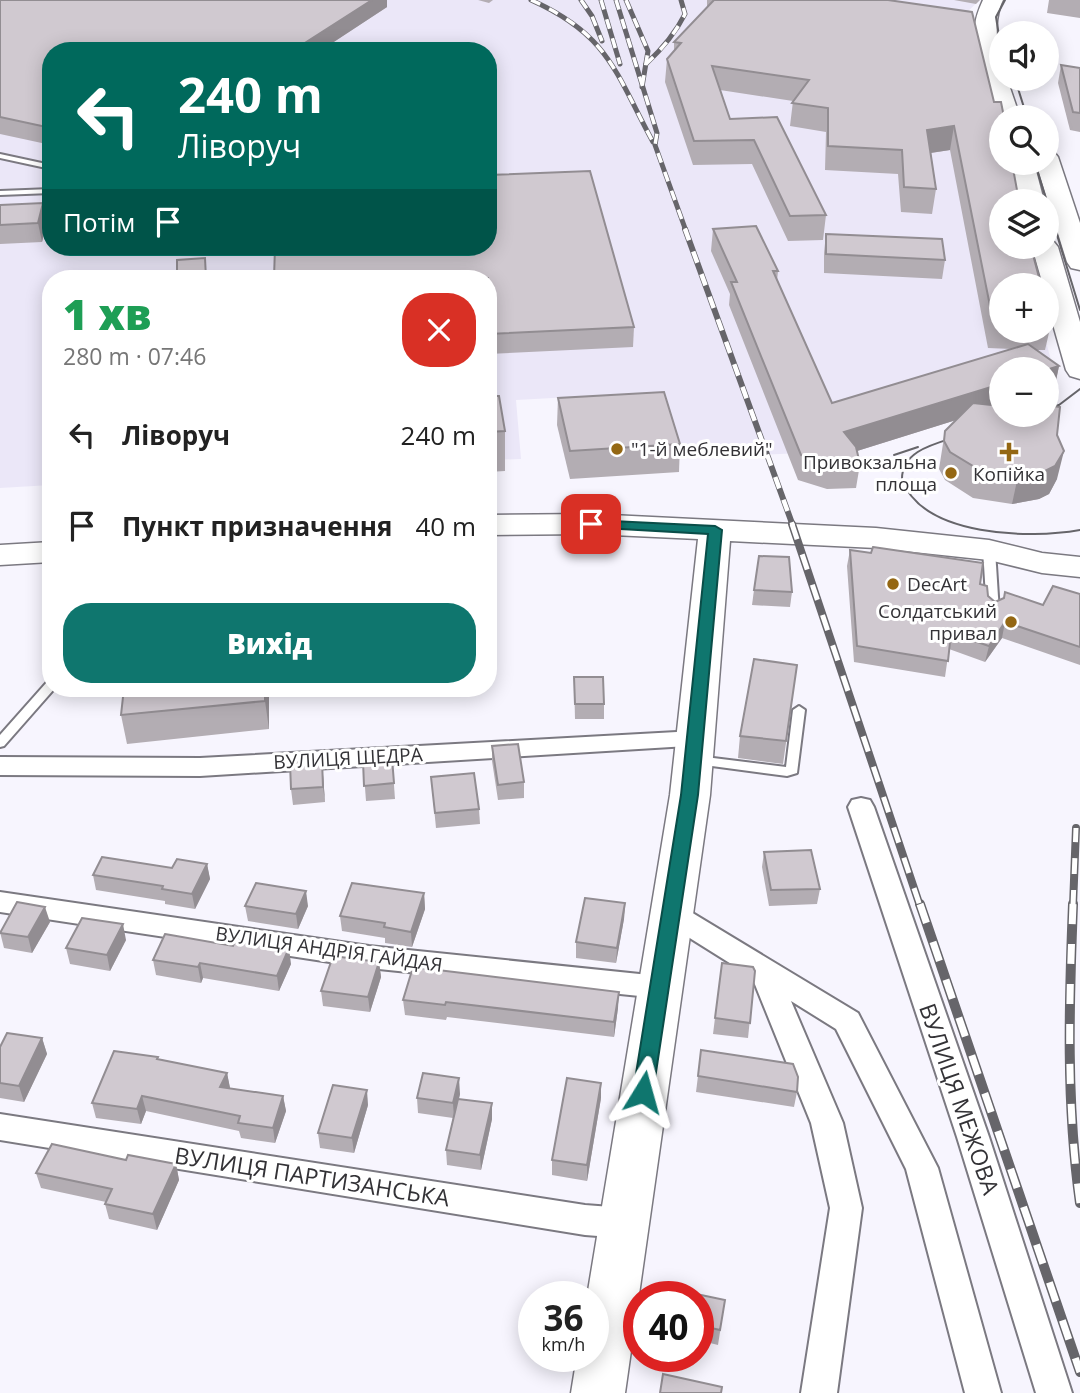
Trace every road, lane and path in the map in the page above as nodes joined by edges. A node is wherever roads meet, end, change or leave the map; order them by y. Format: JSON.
{"nodes":[{"id":1,"x":993,"y":0,"type":"edge"},
{"id":2,"x":984,"y":21,"type":"junction"},
{"id":3,"x":989,"y":21,"type":"edge"},
{"id":4,"x":1005,"y":105,"type":"edge"},
{"id":5,"x":0,"y":156,"type":"edge"},
{"id":6,"x":42,"y":165,"type":"edge"},
{"id":7,"x":1052,"y":175,"type":"edge"},
{"id":8,"x":42,"y":191,"type":"edge"},
{"id":9,"x":0,"y":193,"type":"edge"},
{"id":10,"x":1048,"y":259,"type":"edge"},
{"id":11,"x":1080,"y":262,"type":"edge"},
{"id":12,"x":1080,"y":370,"type":"edge"},
{"id":13,"x":497,"y":525,"type":"edge"},
{"id":14,"x":715,"y":530,"type":"junction"},
{"id":15,"x":1080,"y":547,"type":"edge"},
{"id":16,"x":989,"y":550,"type":"junction"},
{"id":17,"x":42,"y":553,"type":"edge"},
{"id":18,"x":0,"y":555,"type":"edge"},
{"id":19,"x":1080,"y":567,"type":"edge"},
{"id":20,"x":993,"y":612,"type":"edge"},
{"id":21,"x":42,"y":695,"type":"edge"},
{"id":22,"x":799,"y":710,"type":"dead end"},
{"id":23,"x":0,"y":743,"type":"edge"},
{"id":24,"x":694,"y":749,"type":"junction"},
{"id":25,"x":0,"y":766,"type":"edge"},
{"id":26,"x":861,"y":807,"type":"dead end"},
{"id":27,"x":0,"y":902,"type":"edge"},
{"id":28,"x":671,"y":913,"type":"junction"},
{"id":29,"x":764,"y":971,"type":"junction"},
{"id":30,"x":659,"y":986,"type":"junction"},
{"id":31,"x":0,"y":1127,"type":"edge"},
{"id":32,"x":624,"y":1223,"type":"junction"},
{"id":33,"x":598,"y":1393,"type":"edge"},
{"id":34,"x":819,"y":1393,"type":"edge"},
{"id":35,"x":983,"y":1393,"type":"edge"},
{"id":36,"x":1054,"y":1393,"type":"edge"}],
"edges":[{"from":1,"to":2,"type":"main road"},
{"from":2,"to":3,"type":"main road"},
{"from":2,"to":4,"type":"main road"},
{"from":5,"to":6,"type":"lane"},
{"from":7,"to":11,"type":"main road"},
{"from":8,"to":9,"type":"lane"},
{"from":10,"to":12,"type":"main road"},
{"from":13,"to":14,"type":"main road"},
{"from":14,"to":16,"type":"main road"},
{"from":14,"to":24,"type":"main road"},
{"from":15,"to":16,"type":"main road"},
{"from":16,"to":19,"type":"main road"},
{"from":16,"to":20,"type":"lane"},
{"from":17,"to":18,"type":"main road"},
{"from":21,"to":23,"type":"lane"},
{"from":22,"to":24,"type":"lane"},
{"from":24,"to":25,"type":"street","name":"ВУЛИЦЯ ЩЕДРА"},
{"from":24,"to":28,"type":"main road"},
{"from":26,"to":36,"type":"street","name":"ВУЛИЦЯ МЕЖОВА"},
{"from":27,"to":30,"type":"street","name":"ВУЛИЦЯ АНДРІЯ ГАЙДАЯ"},
{"from":28,"to":29,"type":"street"},
{"from":28,"to":30,"type":"main road"},
{"from":29,"to":34,"type":"street"},
{"from":29,"to":35,"type":"street"},
{"from":30,"to":32,"type":"main road"},
{"from":31,"to":32,"type":"street","name":"ВУЛИЦЯ ПАРТИЗАНСЬКА"},
{"from":32,"to":33,"type":"main road"}]}
